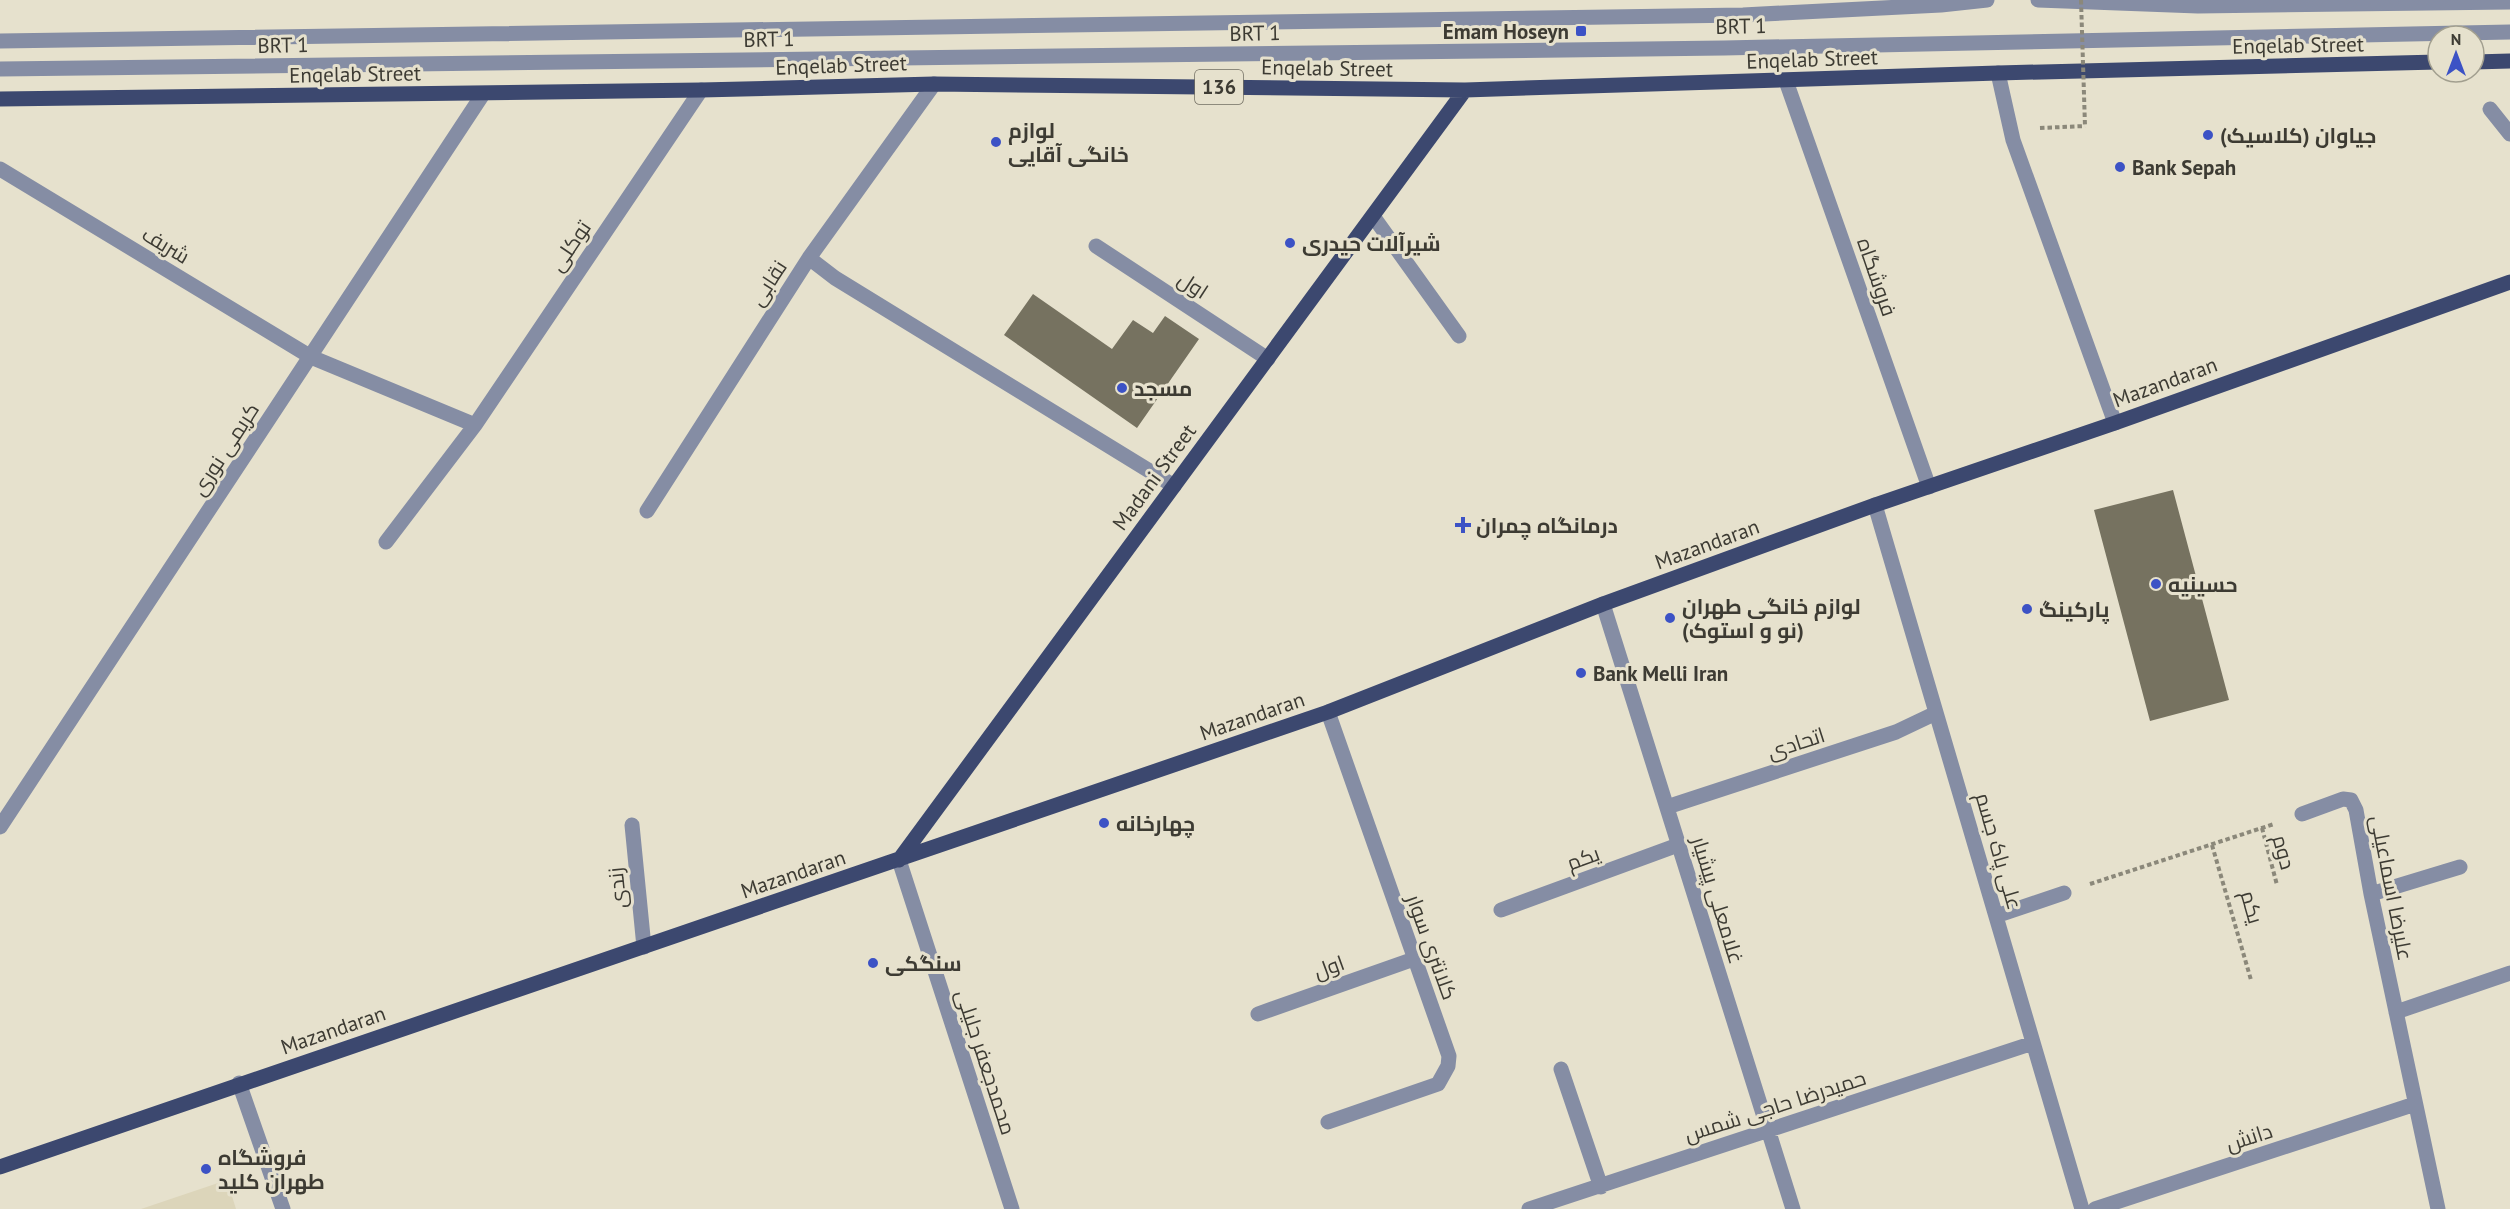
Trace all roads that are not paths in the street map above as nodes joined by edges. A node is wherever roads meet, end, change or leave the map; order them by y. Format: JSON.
{"nodes":[{"id":1,"x":1986,"y":0,"type":"edge"},
{"id":2,"x":2038,"y":0,"type":"edge"},
{"id":3,"x":2510,"y":3,"type":"edge"},
{"id":4,"x":2510,"y":32,"type":"edge"},
{"id":5,"x":0,"y":41,"type":"edge"},
{"id":6,"x":2510,"y":61,"type":"edge"},
{"id":7,"x":2426,"y":62,"type":"edge"},
{"id":8,"x":2486,"y":62,"type":"edge"},
{"id":9,"x":0,"y":69,"type":"edge"},
{"id":10,"x":1998,"y":73,"type":"junction"},
{"id":11,"x":1786,"y":81,"type":"junction"},
{"id":12,"x":934,"y":84,"type":"junction"},
{"id":13,"x":700,"y":90,"type":"junction"},
{"id":14,"x":1465,"y":90,"type":"junction"},
{"id":15,"x":483,"y":94,"type":"junction"},
{"id":16,"x":0,"y":99,"type":"edge"},
{"id":17,"x":2490,"y":109,"type":"dead end"},
{"id":18,"x":2510,"y":134,"type":"edge"},
{"id":19,"x":0,"y":169,"type":"edge"},
{"id":20,"x":1373,"y":216,"type":"junction"},
{"id":21,"x":1096,"y":246,"type":"dead end"},
{"id":22,"x":809,"y":258,"type":"junction"},
{"id":23,"x":2510,"y":282,"type":"edge"},
{"id":24,"x":1460,"y":336,"type":"dead end"},
{"id":25,"x":311,"y":357,"type":"junction"},
{"id":26,"x":1268,"y":358,"type":"junction"},
{"id":27,"x":2115,"y":423,"type":"junction"},
{"id":28,"x":475,"y":425,"type":"junction"},
{"id":29,"x":1174,"y":486,"type":"junction"},
{"id":30,"x":1929,"y":487,"type":"junction"},
{"id":31,"x":1875,"y":505,"type":"junction"},
{"id":32,"x":647,"y":511,"type":"dead end"},
{"id":33,"x":386,"y":542,"type":"dead end"},
{"id":34,"x":1603,"y":604,"type":"junction"},
{"id":35,"x":1329,"y":712,"type":"junction"},
{"id":36,"x":1936,"y":713,"type":"junction"},
{"id":37,"x":1667,"y":807,"type":"junction"},
{"id":38,"x":2302,"y":814,"type":"road end"},
{"id":39,"x":632,"y":825,"type":"dead end"},
{"id":40,"x":0,"y":827,"type":"edge"},
{"id":41,"x":1678,"y":845,"type":"junction"},
{"id":42,"x":899,"y":860,"type":"junction"},
{"id":43,"x":2460,"y":867,"type":"dead end"},
{"id":44,"x":2064,"y":893,"type":"road end"},
{"id":45,"x":2371,"y":894,"type":"junction"},
{"id":46,"x":1501,"y":910,"type":"dead end"},
{"id":47,"x":1996,"y":916,"type":"junction"},
{"id":48,"x":644,"y":947,"type":"junction"},
{"id":49,"x":1413,"y":959,"type":"junction"},
{"id":50,"x":2510,"y":973,"type":"edge"},
{"id":51,"x":2396,"y":1012,"type":"junction"},
{"id":52,"x":1258,"y":1014,"type":"dead end"},
{"id":53,"x":2033,"y":1043,"type":"junction"},
{"id":54,"x":1561,"y":1069,"type":"dead end"},
{"id":55,"x":239,"y":1083,"type":"junction"},
{"id":56,"x":2415,"y":1104,"type":"junction"},
{"id":57,"x":1328,"y":1122,"type":"dead end"},
{"id":58,"x":1768,"y":1130,"type":"junction"},
{"id":59,"x":0,"y":1167,"type":"edge"},
{"id":60,"x":1601,"y":1187,"type":"junction"},
{"id":61,"x":283,"y":1209,"type":"edge"},
{"id":62,"x":1012,"y":1209,"type":"edge"},
{"id":63,"x":1530,"y":1209,"type":"edge"},
{"id":64,"x":1793,"y":1209,"type":"edge"},
{"id":65,"x":2082,"y":1209,"type":"edge"},
{"id":66,"x":2095,"y":1209,"type":"edge"},
{"id":67,"x":2438,"y":1209,"type":"edge"}],
"edges":[{"from":1,"to":5,"type":"street","name":"BRT 1"},
{"from":2,"to":3,"type":"street"},
{"from":4,"to":9,"type":"street","name":"BRT 1"},
{"from":6,"to":8,"type":"main road"},
{"from":7,"to":10,"type":"main road","name":"Enqelab Street","number":"136"},
{"from":10,"to":11,"type":"main road","name":"Enqelab Street","number":"136"},
{"from":10,"to":27,"type":"street"},
{"from":11,"to":14,"type":"main road","name":"Enqelab Street","number":"136"},
{"from":11,"to":30,"type":"street","name":"فروشگاه"},
{"from":12,"to":13,"type":"main road","name":"Enqelab Street","number":"136"},
{"from":12,"to":14,"type":"main road","name":"Enqelab Street","number":"136"},
{"from":12,"to":22,"type":"street","name":"نقابی"},
{"from":13,"to":15,"type":"main road","name":"Enqelab Street","number":"136"},
{"from":13,"to":28,"type":"street","name":"توکلی"},
{"from":14,"to":20,"type":"main road","name":"Madani Street"},
{"from":15,"to":16,"type":"main road","name":"Enqelab Street","number":"136"},
{"from":15,"to":25,"type":"street","name":"کریمی نوری"},
{"from":17,"to":18,"type":"street"},
{"from":19,"to":25,"type":"street","name":"شریف"},
{"from":20,"to":24,"type":"street"},
{"from":20,"to":26,"type":"main road","name":"Madani Street"},
{"from":21,"to":26,"type":"street","name":"اول"},
{"from":22,"to":29,"type":"street"},
{"from":22,"to":32,"type":"street","name":"نقابی"},
{"from":23,"to":27,"type":"main road","name":"Mazandaran"},
{"from":25,"to":28,"type":"street"},
{"from":25,"to":40,"type":"street","name":"کریمی نوری"},
{"from":26,"to":29,"type":"main road","name":"Madani Street"},
{"from":27,"to":30,"type":"main road","name":"Mazandaran"},
{"from":28,"to":33,"type":"street","name":"توکلی"},
{"from":29,"to":42,"type":"main road","name":"Madani Street"},
{"from":30,"to":31,"type":"main road","name":"Mazandaran"},
{"from":31,"to":34,"type":"main road","name":"Mazandaran"},
{"from":31,"to":36,"type":"street","name":"علی پاک جسم"},
{"from":34,"to":35,"type":"main road","name":"Mazandaran"},
{"from":34,"to":37,"type":"street","name":"غلامعلی پیشیار"},
{"from":35,"to":42,"type":"main road","name":"Mazandaran"},
{"from":35,"to":49,"type":"street","name":"کلانتری سوار"},
{"from":36,"to":37,"type":"street","name":"اتحادی"},
{"from":36,"to":47,"type":"street","name":"علی پاک جسم"},
{"from":37,"to":41,"type":"street","name":"غلامعلی پیشیار"},
{"from":38,"to":45,"type":"street","name":"علیرضا اسماعیلی"},
{"from":39,"to":48,"type":"street","name":"زندی"},
{"from":41,"to":46,"type":"street","name":"یکم"},
{"from":41,"to":58,"type":"street","name":"غلامعلی پیشیار"},
{"from":42,"to":48,"type":"main road","name":"Mazandaran"},
{"from":42,"to":62,"type":"street","name":"محمدجعفر جلیلی"},
{"from":43,"to":45,"type":"street"},
{"from":44,"to":47,"type":"street"},
{"from":45,"to":51,"type":"street","name":"علیرضا اسماعیلی"},
{"from":47,"to":53,"type":"street","name":"علی پاک جسم"},
{"from":48,"to":55,"type":"main road","name":"Mazandaran"},
{"from":49,"to":52,"type":"street","name":"اول"},
{"from":49,"to":57,"type":"street","name":"کلانتری سوار"},
{"from":50,"to":51,"type":"street"},
{"from":51,"to":56,"type":"street","name":"علیرضا اسماعیلی"},
{"from":53,"to":58,"type":"street","name":"حمیدرضا حاجی شمس"},
{"from":53,"to":65,"type":"street","name":"علی پاک جسم"},
{"from":54,"to":60,"type":"street"},
{"from":55,"to":59,"type":"main road","name":"Mazandaran"},
{"from":55,"to":61,"type":"street"},
{"from":56,"to":66,"type":"street","name":"دانش"},
{"from":56,"to":67,"type":"street","name":"علیرضا اسماعیلی"},
{"from":58,"to":60,"type":"street","name":"حمیدرضا حاجی شمس"},
{"from":58,"to":64,"type":"street","name":"غلامعلی پیشیار"},
{"from":60,"to":63,"type":"street","name":"حمیدرضا حاجی شمس"}]}
